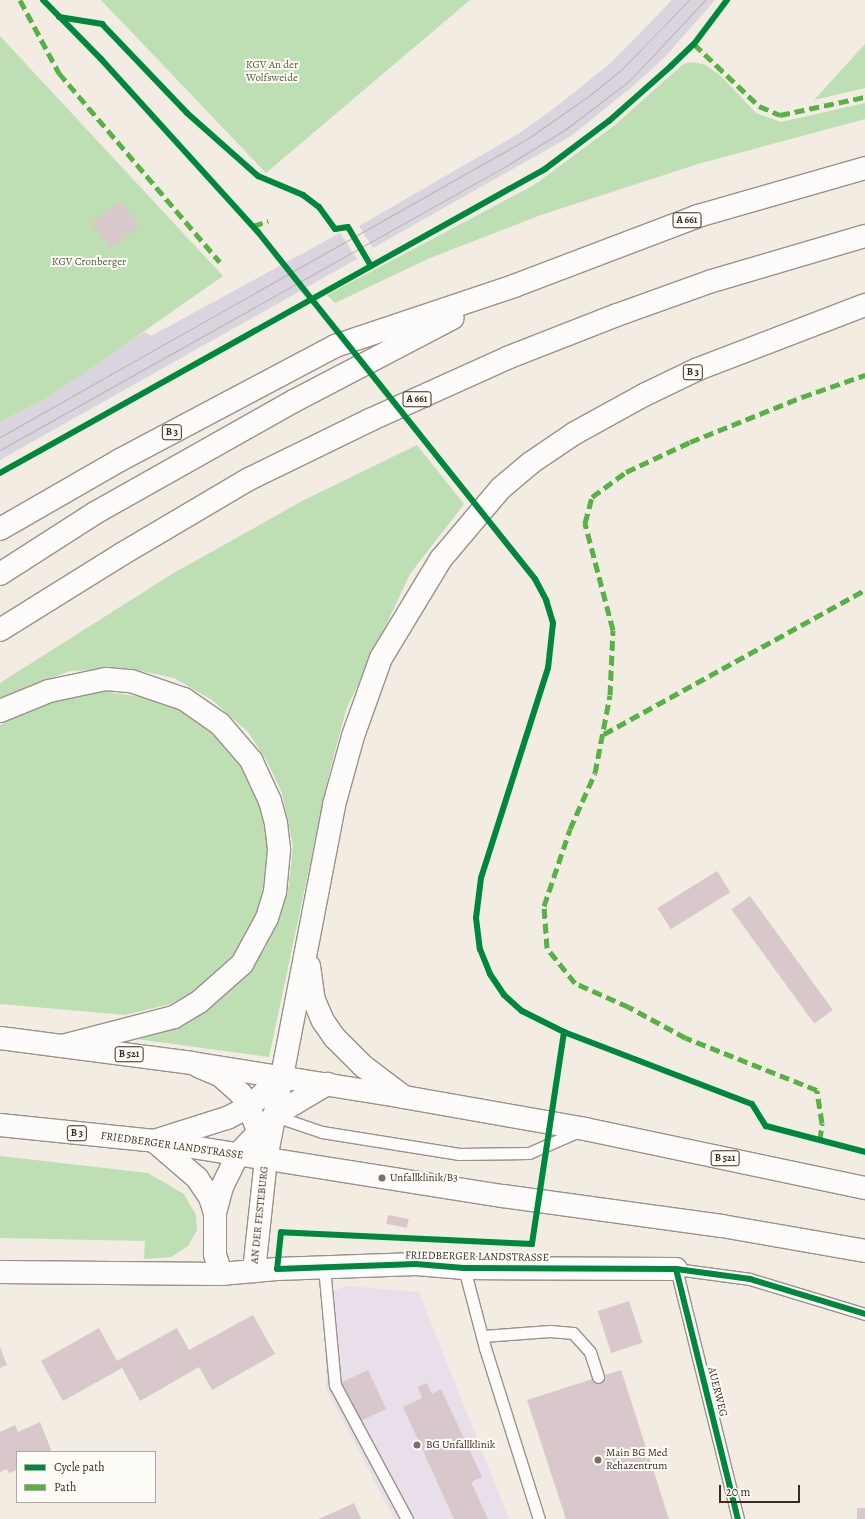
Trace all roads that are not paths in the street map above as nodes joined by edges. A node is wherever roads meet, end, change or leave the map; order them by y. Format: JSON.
{"nodes":[{"id":1,"x":865,"y":168,"type":"edge"},
{"id":2,"x":865,"y":236,"type":"edge"},
{"id":3,"x":514,"y":286,"type":"junction"},
{"id":4,"x":865,"y":305,"type":"edge"},
{"id":5,"x":0,"y":528,"type":"edge"},
{"id":6,"x":0,"y":574,"type":"edge"},
{"id":7,"x":0,"y":630,"type":"edge"},
{"id":8,"x":0,"y":711,"type":"edge"},
{"id":9,"x":307,"y":949,"type":"junction"},
{"id":10,"x":0,"y":1038,"type":"edge"},
{"id":11,"x":66,"y":1045,"type":"junction"},
{"id":12,"x":192,"y":1063,"type":"junction"},
{"id":13,"x":281,"y":1077,"type":"junction"},
{"id":14,"x":327,"y":1084,"type":"junction"},
{"id":15,"x":404,"y":1097,"type":"junction"},
{"id":16,"x":249,"y":1106,"type":"junction"},
{"id":17,"x":275,"y":1115,"type":"junction"},
{"id":18,"x":0,"y":1125,"type":"edge"},
{"id":19,"x":585,"y":1129,"type":"junction"},
{"id":20,"x":259,"y":1130,"type":"junction"},
{"id":21,"x":154,"y":1142,"type":"junction"},
{"id":22,"x":238,"y":1154,"type":"junction"},
{"id":23,"x":266,"y":1159,"type":"junction"},
{"id":24,"x":865,"y":1188,"type":"edge"},
{"id":25,"x":215,"y":1213,"type":"junction"},
{"id":26,"x":865,"y":1251,"type":"edge"},
{"id":27,"x":324,"y":1267,"type":"junction"},
{"id":28,"x":464,"y":1268,"type":"junction"},
{"id":29,"x":676,"y":1269,"type":"junction"},
{"id":30,"x":254,"y":1271,"type":"junction"},
{"id":31,"x":0,"y":1272,"type":"edge"},
{"id":32,"x":221,"y":1274,"type":"junction"},
{"id":33,"x":865,"y":1314,"type":"edge"},
{"id":34,"x":483,"y":1336,"type":"junction"},
{"id":35,"x":598,"y":1377,"type":"dead end"},
{"id":36,"x":407,"y":1519,"type":"edge"},
{"id":37,"x":539,"y":1519,"type":"edge"},
{"id":38,"x":738,"y":1519,"type":"edge"}],
"edges":[{"from":1,"to":3,"type":"main road","number":"A 661"},
{"from":2,"to":7,"type":"main road","number":"A 661"},
{"from":3,"to":5,"type":"main road","number":"B 3"},
{"from":3,"to":6,"type":"main road","number":"A 661"},
{"from":4,"to":9,"type":"main road","number":"B 3"},
{"from":8,"to":11,"type":"main road"},
{"from":9,"to":13,"type":"main road"},
{"from":9,"to":15,"type":"main road"},
{"from":10,"to":11,"type":"main road","number":"B 521"},
{"from":11,"to":12,"type":"main road","number":"B 521"},
{"from":12,"to":13,"type":"main road","number":"B 521"},
{"from":12,"to":16,"type":"main road"},
{"from":13,"to":14,"type":"main road","number":"B 521"},
{"from":13,"to":16,"type":"main road","number":"B 3"},
{"from":13,"to":17,"type":"main road"},
{"from":14,"to":15,"type":"main road","number":"B 521"},
{"from":14,"to":17,"type":"main road"},
{"from":15,"to":19,"type":"main road","number":"B 521"},
{"from":16,"to":17,"type":"lane"},
{"from":16,"to":20,"type":"main road"},
{"from":16,"to":21,"type":"main road","number":"B 3"},
{"from":17,"to":19,"type":"lane"},
{"from":17,"to":20,"type":"main road"},
{"from":17,"to":23,"type":"main road"},
{"from":18,"to":21,"type":"main road","name":"FRIEDBERGER LANDSTRASSE","number":"B 3"},
{"from":19,"to":24,"type":"main road","number":"B 521"},
{"from":20,"to":22,"type":"main road"},
{"from":20,"to":23,"type":"main road"},
{"from":21,"to":22,"type":"main road","name":"FRIEDBERGER LANDSTRASSE"},
{"from":21,"to":25,"type":"main road"},
{"from":22,"to":23,"type":"main road","name":"FRIEDBERGER LANDSTRASSE"},
{"from":22,"to":25,"type":"main road"},
{"from":23,"to":26,"type":"main road","name":"FRIEDBERGER LANDSTRASSE"},
{"from":23,"to":30,"type":"main road","name":"AN DER FESTEBURG"},
{"from":25,"to":32,"type":"main road"},
{"from":27,"to":28,"type":"main road","name":"FRIEDBERGER LANDSTRASSE"},
{"from":27,"to":30,"type":"main road","name":"FRIEDBERGER LANDSTRASSE"},
{"from":27,"to":36,"type":"lane"},
{"from":28,"to":29,"type":"main road","name":"FRIEDBERGER LANDSTRASSE"},
{"from":28,"to":34,"type":"lane"},
{"from":29,"to":33,"type":"lane"},
{"from":29,"to":38,"type":"lane","name":"AUERWEG"},
{"from":30,"to":32,"type":"main road","name":"FRIEDBERGER LANDSTRASSE"},
{"from":31,"to":32,"type":"main road","name":"FRIEDBERGER LANDSTRASSE"},
{"from":34,"to":35,"type":"lane"},
{"from":34,"to":37,"type":"lane"}]}
